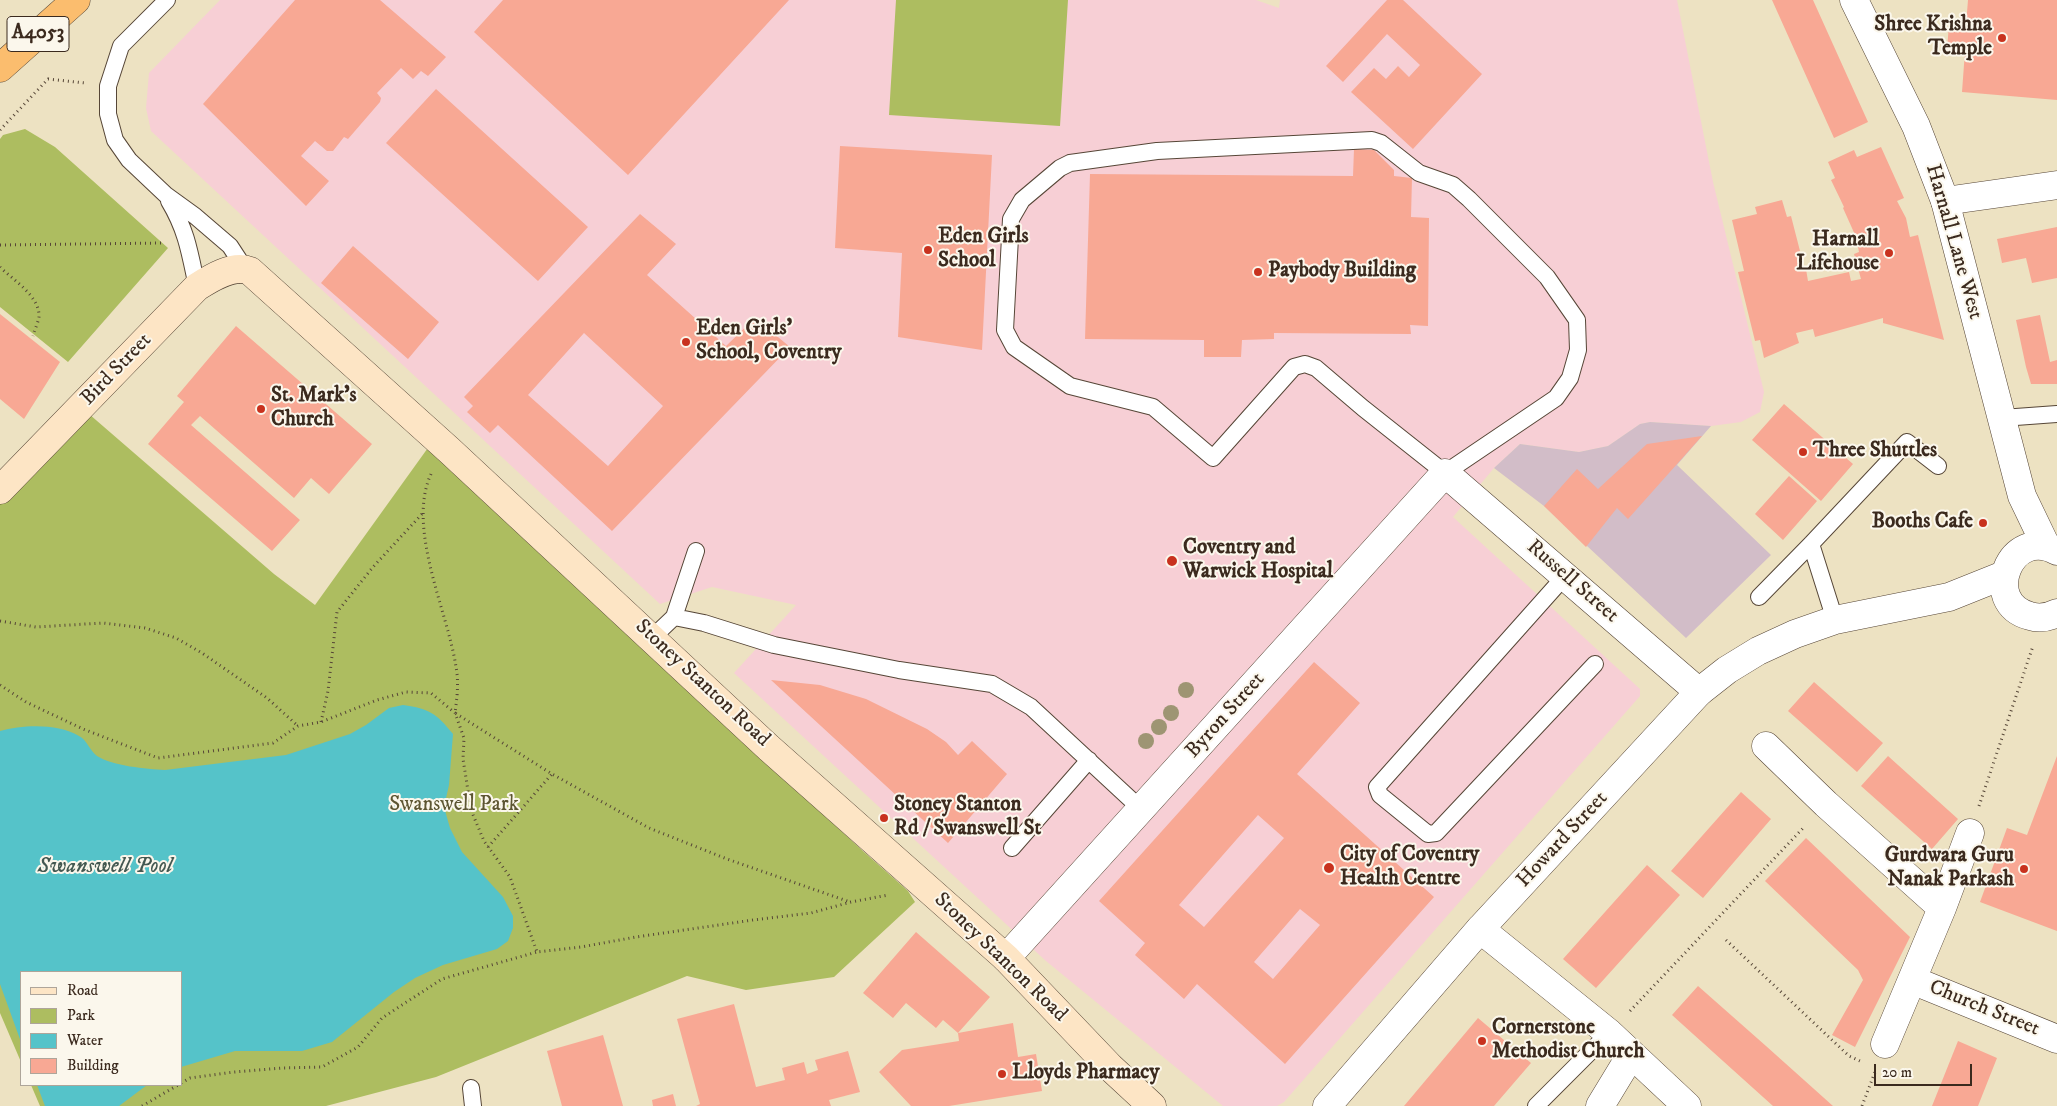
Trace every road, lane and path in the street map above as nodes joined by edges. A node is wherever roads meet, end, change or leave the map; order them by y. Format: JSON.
{"nodes":[{"id":1,"x":76,"y":0,"type":"edge"},
{"id":2,"x":167,"y":0,"type":"edge"},
{"id":3,"x":1854,"y":0,"type":"edge"},
{"id":4,"x":0,"y":68,"type":"edge"},
{"id":5,"x":108,"y":86,"type":"junction"},
{"id":6,"x":0,"y":130,"type":"edge"},
{"id":7,"x":2057,"y":185,"type":"edge"},
{"id":8,"x":166,"y":195,"type":"junction"},
{"id":9,"x":1945,"y":201,"type":"junction"},
{"id":10,"x":189,"y":243,"type":"junction"},
{"id":11,"x":0,"y":245,"type":"edge"},
{"id":12,"x":0,"y":268,"type":"edge"},
{"id":13,"x":245,"y":269,"type":"junction"},
{"id":14,"x":197,"y":287,"type":"junction"},
{"id":15,"x":33,"y":336,"type":"dead end"},
{"id":16,"x":2057,"y":414,"type":"edge"},
{"id":17,"x":2002,"y":418,"type":"junction"},
{"id":18,"x":450,"y":450,"type":"junction"},
{"id":19,"x":1938,"y":466,"type":"dead end"},
{"id":20,"x":1445,"y":474,"type":"junction"},
{"id":21,"x":0,"y":490,"type":"edge"},
{"id":22,"x":2022,"y":496,"type":"junction"},
{"id":23,"x":422,"y":514,"type":"junction"},
{"id":24,"x":1811,"y":544,"type":"junction"},
{"id":25,"x":2051,"y":549,"type":"edge"},
{"id":26,"x":696,"y":551,"type":"dead end"},
{"id":27,"x":2019,"y":552,"type":"junction"},
{"id":28,"x":1565,"y":576,"type":"junction"},
{"id":29,"x":2004,"y":576,"type":"junction"},
{"id":30,"x":1759,"y":597,"type":"dead end"},
{"id":31,"x":1949,"y":597,"type":"junction"},
{"id":32,"x":2010,"y":602,"type":"junction"},
{"id":33,"x":2053,"y":615,"type":"edge"},
{"id":34,"x":674,"y":617,"type":"junction"},
{"id":35,"x":1835,"y":620,"type":"junction"},
{"id":36,"x":0,"y":621,"type":"edge"},
{"id":37,"x":653,"y":637,"type":"junction"},
{"id":38,"x":1595,"y":664,"type":"dead end"},
{"id":39,"x":0,"y":685,"type":"edge"},
{"id":40,"x":1699,"y":692,"type":"junction"},
{"id":41,"x":455,"y":713,"type":"junction"},
{"id":42,"x":321,"y":722,"type":"junction"},
{"id":43,"x":298,"y":726,"type":"junction"},
{"id":44,"x":1766,"y":746,"type":"dead end"},
{"id":45,"x":1089,"y":760,"type":"junction"},
{"id":46,"x":552,"y":774,"type":"junction"},
{"id":47,"x":1826,"y":804,"type":"junction"},
{"id":48,"x":1141,"y":809,"type":"junction"},
{"id":49,"x":1970,"y":833,"type":"joint"},
{"id":50,"x":488,"y":847,"type":"junction"},
{"id":51,"x":1012,"y":848,"type":"dead end"},
{"id":52,"x":922,"y":884,"type":"junction"},
{"id":53,"x":851,"y":902,"type":"junction"},
{"id":54,"x":1942,"y":908,"type":"junction"},
{"id":55,"x":1480,"y":929,"type":"junction"},
{"id":56,"x":1726,"y":940,"type":"dead end"},
{"id":57,"x":537,"y":952,"type":"junction"},
{"id":58,"x":1006,"y":958,"type":"junction"},
{"id":59,"x":1912,"y":980,"type":"junction"},
{"id":60,"x":1609,"y":1033,"type":"junction"},
{"id":61,"x":2057,"y":1039,"type":"edge"},
{"id":62,"x":1631,"y":1055,"type":"junction"},
{"id":63,"x":1880,"y":1056,"type":"junction"},
{"id":64,"x":1110,"y":1067,"type":"junction"},
{"id":65,"x":182,"y":1082,"type":"edge"},
{"id":66,"x":176,"y":1086,"type":"edge"},
{"id":67,"x":471,"y":1088,"type":"dead end"},
{"id":68,"x":142,"y":1106,"type":"edge"},
{"id":69,"x":473,"y":1106,"type":"edge"},
{"id":70,"x":1120,"y":1106,"type":"edge"},
{"id":71,"x":1152,"y":1106,"type":"edge"},
{"id":72,"x":1327,"y":1106,"type":"edge"},
{"id":73,"x":1536,"y":1106,"type":"edge"},
{"id":74,"x":1600,"y":1106,"type":"edge"},
{"id":75,"x":1687,"y":1106,"type":"edge"},
{"id":76,"x":1862,"y":1106,"type":"edge"}],
"edges":[{"from":1,"to":4,"type":"highway","number":"A4053"},
{"from":2,"to":5,"type":"lane"},
{"from":3,"to":9,"type":"street","name":"Harnall Lane West"},
{"from":5,"to":6,"type":"path"},
{"from":5,"to":8,"type":"lane"},
{"from":7,"to":9,"type":"street"},
{"from":8,"to":10,"type":"lane"},
{"from":8,"to":13,"type":"lane"},
{"from":9,"to":17,"type":"street","name":"Harnall Lane West"},
{"from":10,"to":11,"type":"path"},
{"from":10,"to":14,"type":"lane"},
{"from":12,"to":15,"type":"path"},
{"from":13,"to":14,"type":"main road","name":"Bird Street"},
{"from":13,"to":18,"type":"main road","name":"Stoney Stanton Road"},
{"from":14,"to":21,"type":"main road","name":"Bird Street"},
{"from":16,"to":17,"type":"lane"},
{"from":17,"to":22,"type":"street","name":"Harnall Lane West"},
{"from":18,"to":23,"type":"path"},
{"from":18,"to":37,"type":"main road","name":"Stoney Stanton Road"},
{"from":19,"to":24,"type":"lane"},
{"from":20,"to":20,"type":"lane"},
{"from":20,"to":28,"type":"street","name":"Russell Street"},
{"from":20,"to":48,"type":"street","name":"Byron Street"},
{"from":22,"to":25,"type":"street","name":"Harnall Lane West"},
{"from":22,"to":27,"type":"street","name":"Harnall Lane West"},
{"from":23,"to":41,"type":"path"},
{"from":23,"to":42,"type":"path"},
{"from":24,"to":30,"type":"lane"},
{"from":24,"to":35,"type":"lane"},
{"from":25,"to":27,"type":"street"},
{"from":26,"to":34,"type":"lane"},
{"from":27,"to":29,"type":"street"},
{"from":28,"to":38,"type":"lane"},
{"from":28,"to":40,"type":"street","name":"Russell Street"},
{"from":29,"to":31,"type":"street","name":"Howard Street"},
{"from":29,"to":32,"type":"street"},
{"from":31,"to":32,"type":"street","name":"Howard Street"},
{"from":31,"to":35,"type":"street","name":"Howard Street"},
{"from":32,"to":33,"type":"street"},
{"from":33,"to":49,"type":"path"},
{"from":34,"to":37,"type":"lane"},
{"from":34,"to":45,"type":"lane"},
{"from":35,"to":40,"type":"street","name":"Howard Street"},
{"from":36,"to":43,"type":"path"},
{"from":37,"to":52,"type":"main road","name":"Stoney Stanton Road"},
{"from":39,"to":43,"type":"path"},
{"from":40,"to":55,"type":"street","name":"Howard Street"},
{"from":41,"to":42,"type":"path"},
{"from":41,"to":46,"type":"path"},
{"from":41,"to":50,"type":"path"},
{"from":42,"to":43,"type":"path"},
{"from":44,"to":47,"type":"street"},
{"from":45,"to":48,"type":"lane"},
{"from":45,"to":51,"type":"lane"},
{"from":46,"to":50,"type":"path"},
{"from":46,"to":53,"type":"path"},
{"from":47,"to":54,"type":"street"},
{"from":47,"to":60,"type":"path"},
{"from":48,"to":58,"type":"street","name":"Byron Street"},
{"from":49,"to":54,"type":"street"},
{"from":50,"to":57,"type":"path"},
{"from":52,"to":53,"type":"path"},
{"from":52,"to":58,"type":"main road","name":"Stoney Stanton Road"},
{"from":53,"to":57,"type":"path"},
{"from":54,"to":59,"type":"street"},
{"from":55,"to":60,"type":"street"},
{"from":55,"to":72,"type":"street","name":"Howard Street"},
{"from":56,"to":63,"type":"path"},
{"from":57,"to":65,"type":"path"},
{"from":58,"to":64,"type":"main road","name":"Stoney Stanton Road"},
{"from":59,"to":61,"type":"street","name":"Church Street"},
{"from":59,"to":63,"type":"street"},
{"from":60,"to":62,"type":"street"},
{"from":60,"to":73,"type":"lane"},
{"from":62,"to":74,"type":"street"},
{"from":62,"to":75,"type":"street"},
{"from":63,"to":76,"type":"path"},
{"from":64,"to":70,"type":"main road"},
{"from":64,"to":71,"type":"main road","name":"Stoney Stanton Road"},
{"from":66,"to":68,"type":"path"},
{"from":67,"to":69,"type":"lane"}]}
